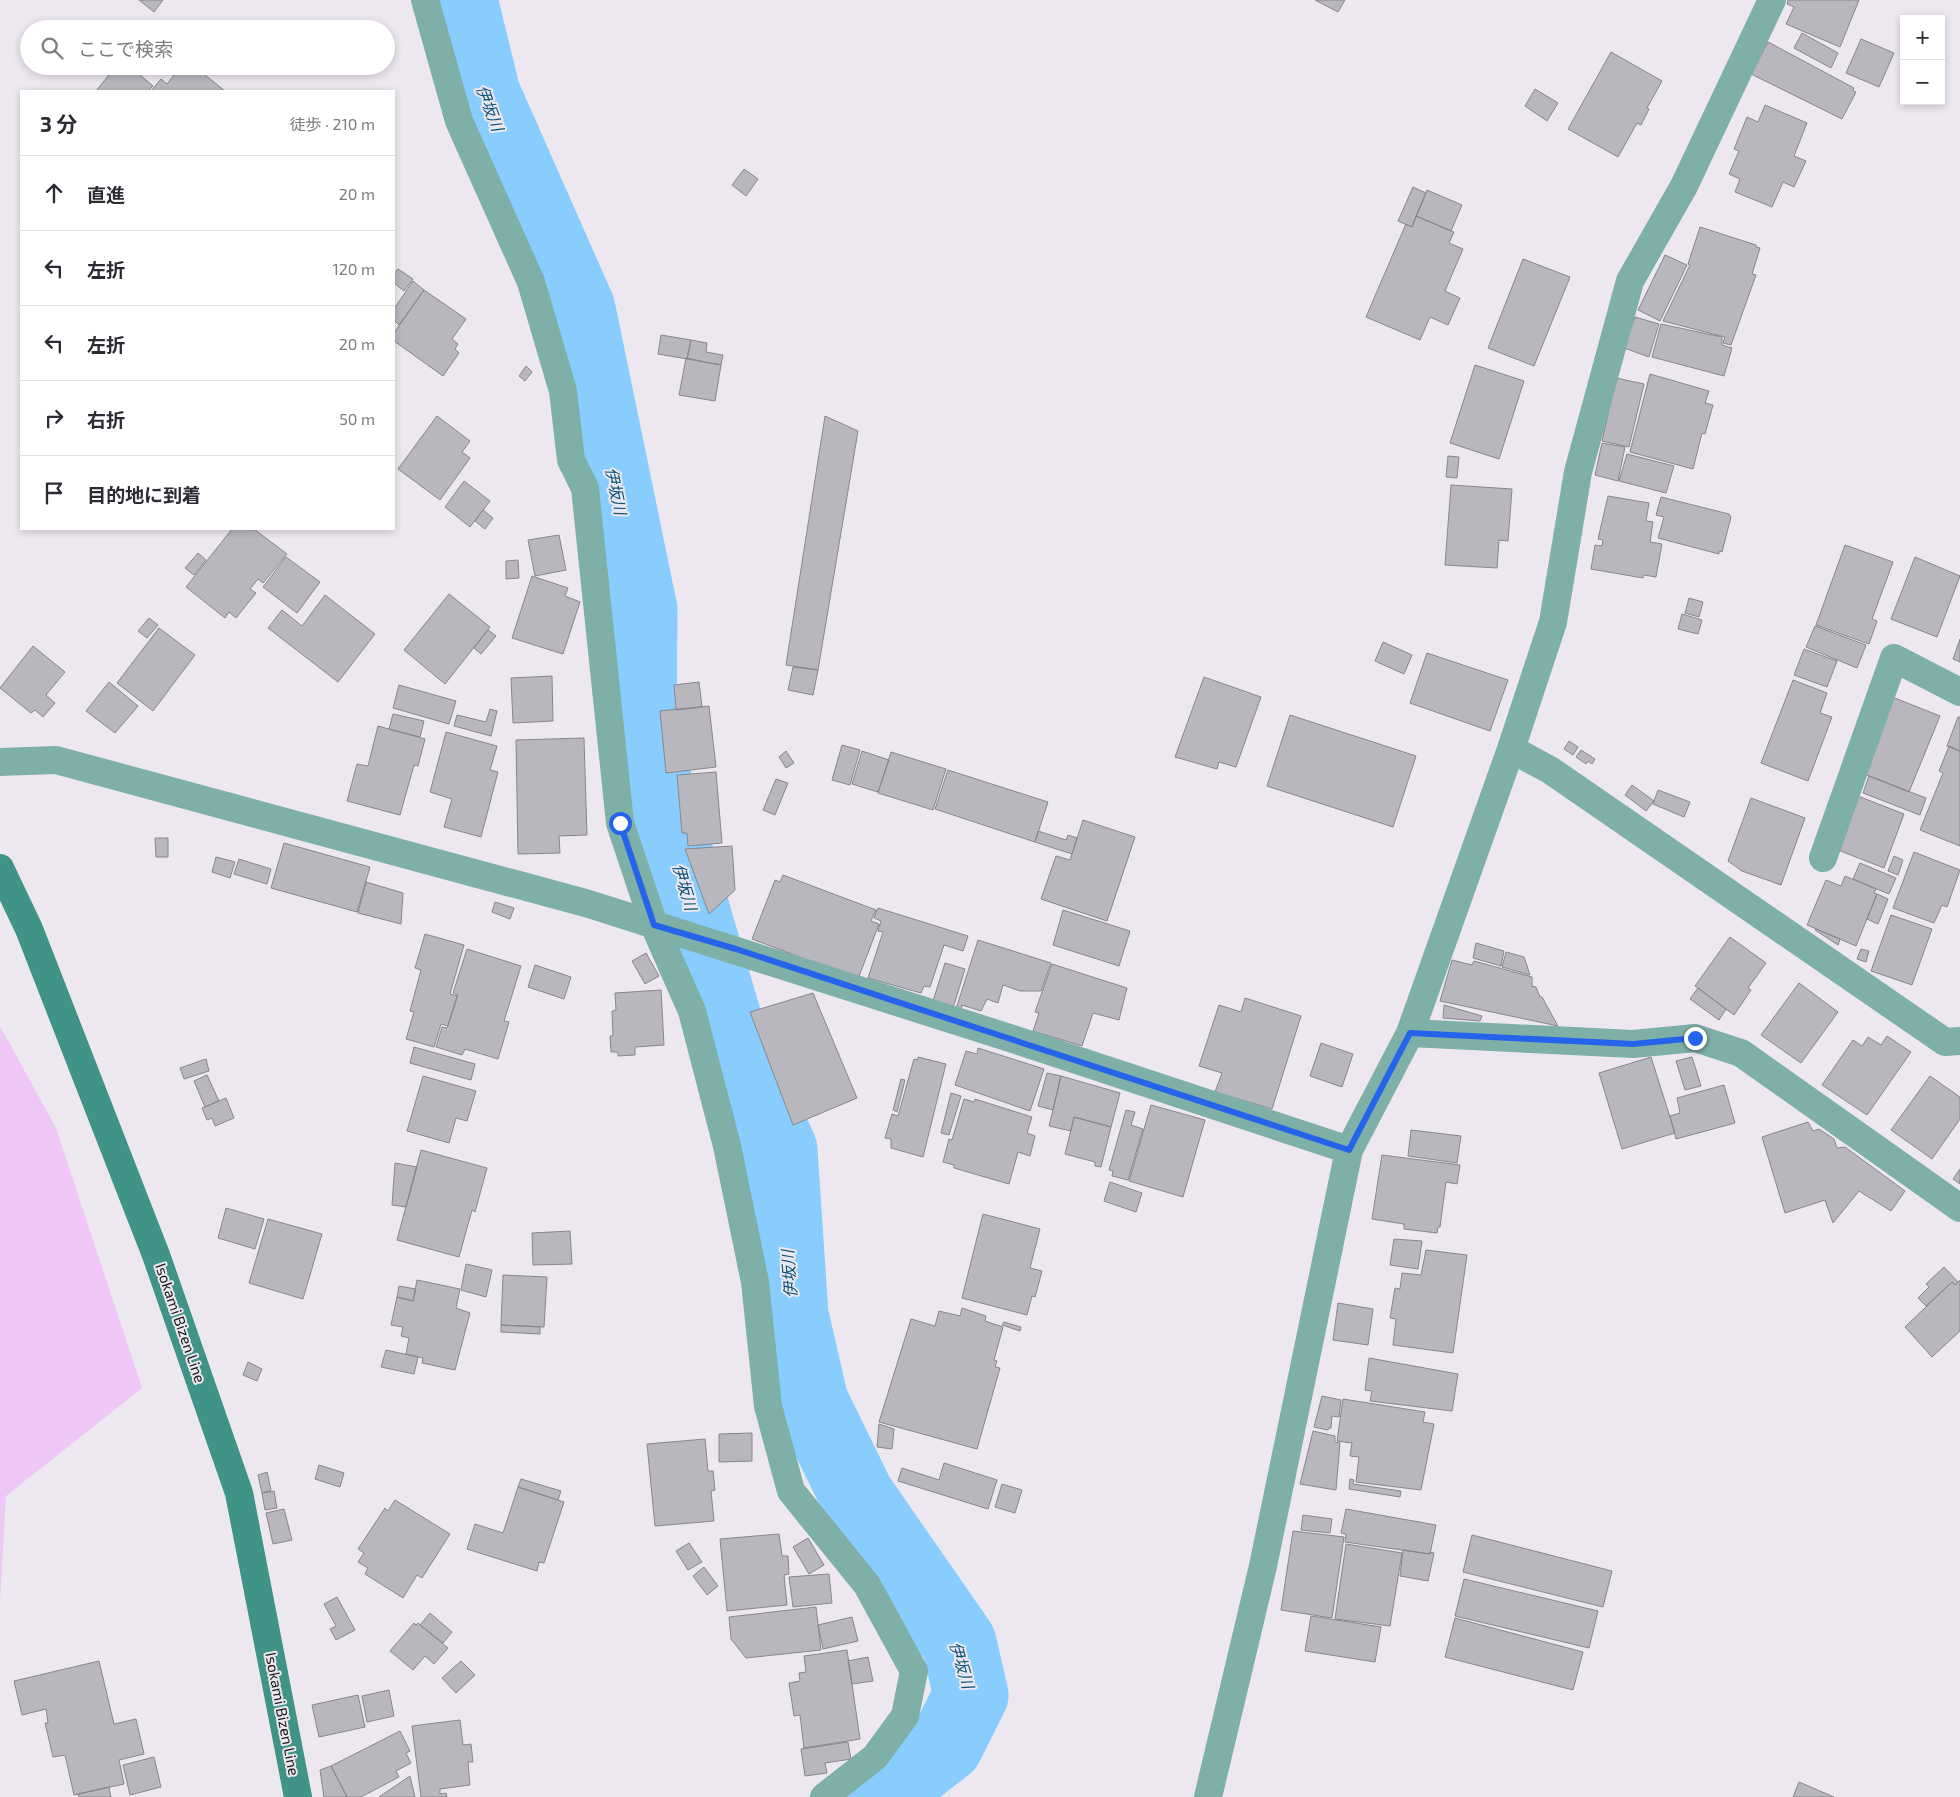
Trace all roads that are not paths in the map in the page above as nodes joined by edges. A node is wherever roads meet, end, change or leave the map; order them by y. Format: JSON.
{"nodes":[{"id":1,"x":425,"y":0,"type":"edge"},
{"id":2,"x":1772,"y":0,"type":"edge"},
{"id":3,"x":1960,"y":692,"type":"edge"},
{"id":4,"x":1511,"y":749,"type":"junction"},
{"id":5,"x":0,"y":762,"type":"edge"},
{"id":6,"x":1823,"y":858,"type":"dead end"},
{"id":7,"x":0,"y":868,"type":"edge"},
{"id":8,"x":662,"y":928,"type":"junction"},
{"id":9,"x":1410,"y":1033,"type":"junction"},
{"id":10,"x":1960,"y":1041,"type":"edge"},
{"id":11,"x":1349,"y":1150,"type":"junction"},
{"id":12,"x":1960,"y":1208,"type":"edge"},
{"id":13,"x":298,"y":1797,"type":"edge"},
{"id":14,"x":824,"y":1797,"type":"edge"},
{"id":15,"x":1208,"y":1797,"type":"edge"}],
"edges":[{"from":1,"to":8,"type":"street"},
{"from":2,"to":4,"type":"street"},
{"from":3,"to":6,"type":"street"},
{"from":4,"to":9,"type":"street"},
{"from":4,"to":10,"type":"street"},
{"from":5,"to":8,"type":"street"},
{"from":7,"to":13,"type":"main road","name":"Isokami Bizen Line"},
{"from":8,"to":11,"type":"street"},
{"from":8,"to":14,"type":"street"},
{"from":9,"to":11,"type":"street"},
{"from":9,"to":12,"type":"street"},
{"from":11,"to":15,"type":"street"}]}
